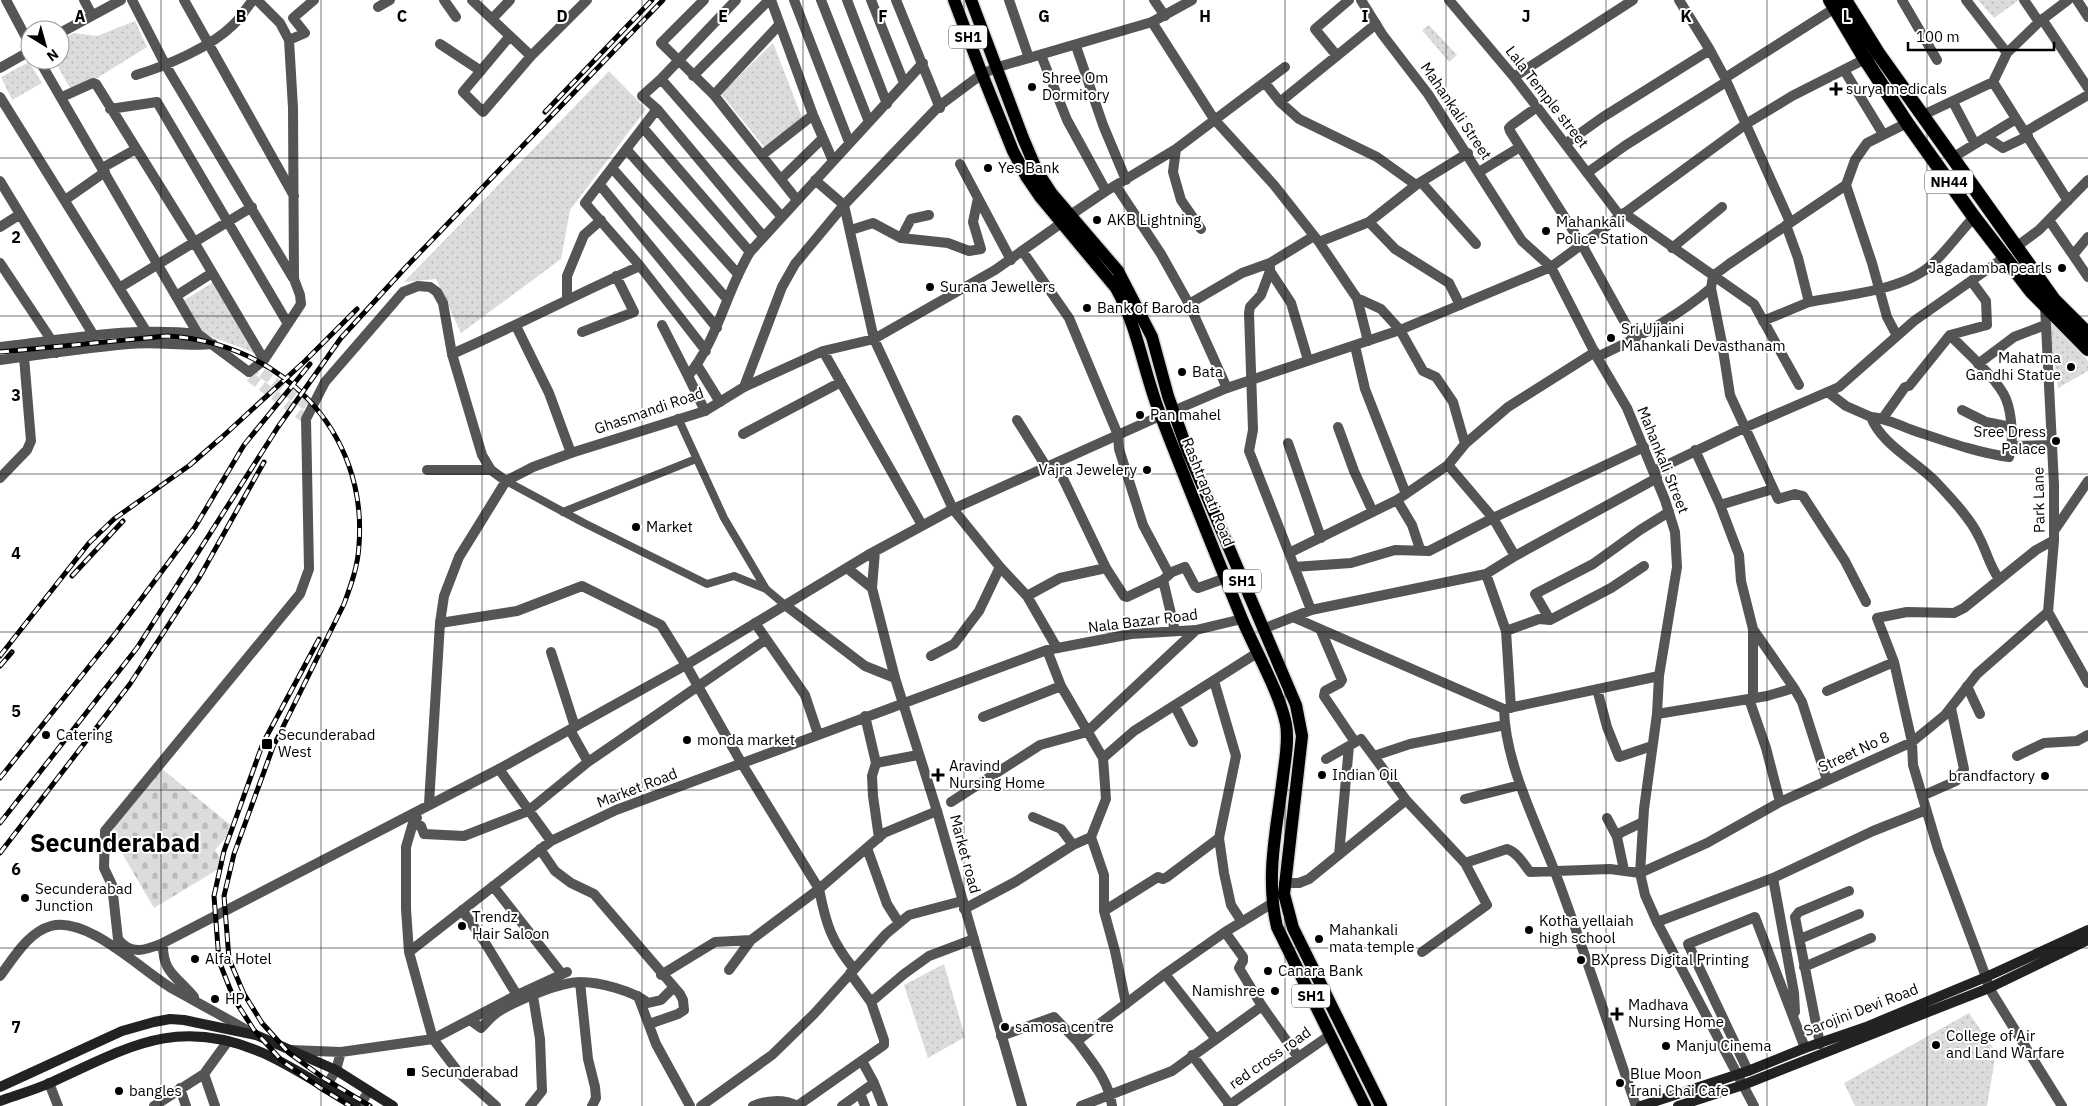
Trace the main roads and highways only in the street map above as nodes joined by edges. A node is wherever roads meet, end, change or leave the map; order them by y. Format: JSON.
{"nodes":[{"id":1,"x":954,"y":0,"type":"edge"},
{"id":2,"x":972,"y":0,"type":"edge"},
{"id":3,"x":1842,"y":2,"type":"edge"},
{"id":4,"x":1067,"y":218,"type":"junction"},
{"id":5,"x":1104,"y":263,"type":"junction"},
{"id":6,"x":2088,"y":334,"type":"edge"},
{"id":7,"x":2088,"y":349,"type":"edge"},
{"id":8,"x":1286,"y":751,"type":"junction"},
{"id":9,"x":1301,"y":752,"type":"junction"},
{"id":10,"x":2088,"y":930,"type":"edge"},
{"id":11,"x":2088,"y":940,"type":"edge"},
{"id":12,"x":0,"y":1087,"type":"edge"},
{"id":13,"x":0,"y":1100,"type":"edge"},
{"id":14,"x":357,"y":1106,"type":"edge"},
{"id":15,"x":393,"y":1106,"type":"edge"},
{"id":16,"x":1365,"y":1106,"type":"edge"},
{"id":17,"x":1381,"y":1106,"type":"edge"},
{"id":18,"x":1641,"y":1106,"type":"edge"},
{"id":19,"x":1678,"y":1106,"type":"edge"}],
"edges":[{"from":1,"to":4,"type":"main road","name":"Rashtrapati Road","number":"SH1"},
{"from":2,"to":4,"type":"main road","name":"Rashtrapati Road","number":"SH1"},
{"from":3,"to":6,"type":"highway","number":"NH44"},
{"from":3,"to":7,"type":"highway","number":"NH44"},
{"from":4,"to":5,"type":"main road","name":"Rashtrapati Road","number":"SH1"},
{"from":5,"to":8,"type":"main road","name":"Rashtrapati Road","number":"SH1"},
{"from":5,"to":9,"type":"main road","name":"Rashtrapati Road","number":"SH1"},
{"from":8,"to":9,"type":"main road"},
{"from":8,"to":16,"type":"main road","name":"Rashtrapati Road","number":"SH1"},
{"from":9,"to":17,"type":"main road","name":"Rashtrapati Road","number":"SH1"},
{"from":10,"to":18,"type":"main road","name":"Sarojini Devi Road"},
{"from":11,"to":19,"type":"main road","name":"Sarojini Devi Road"},
{"from":12,"to":15,"type":"main road"},
{"from":13,"to":14,"type":"main road"}]}
